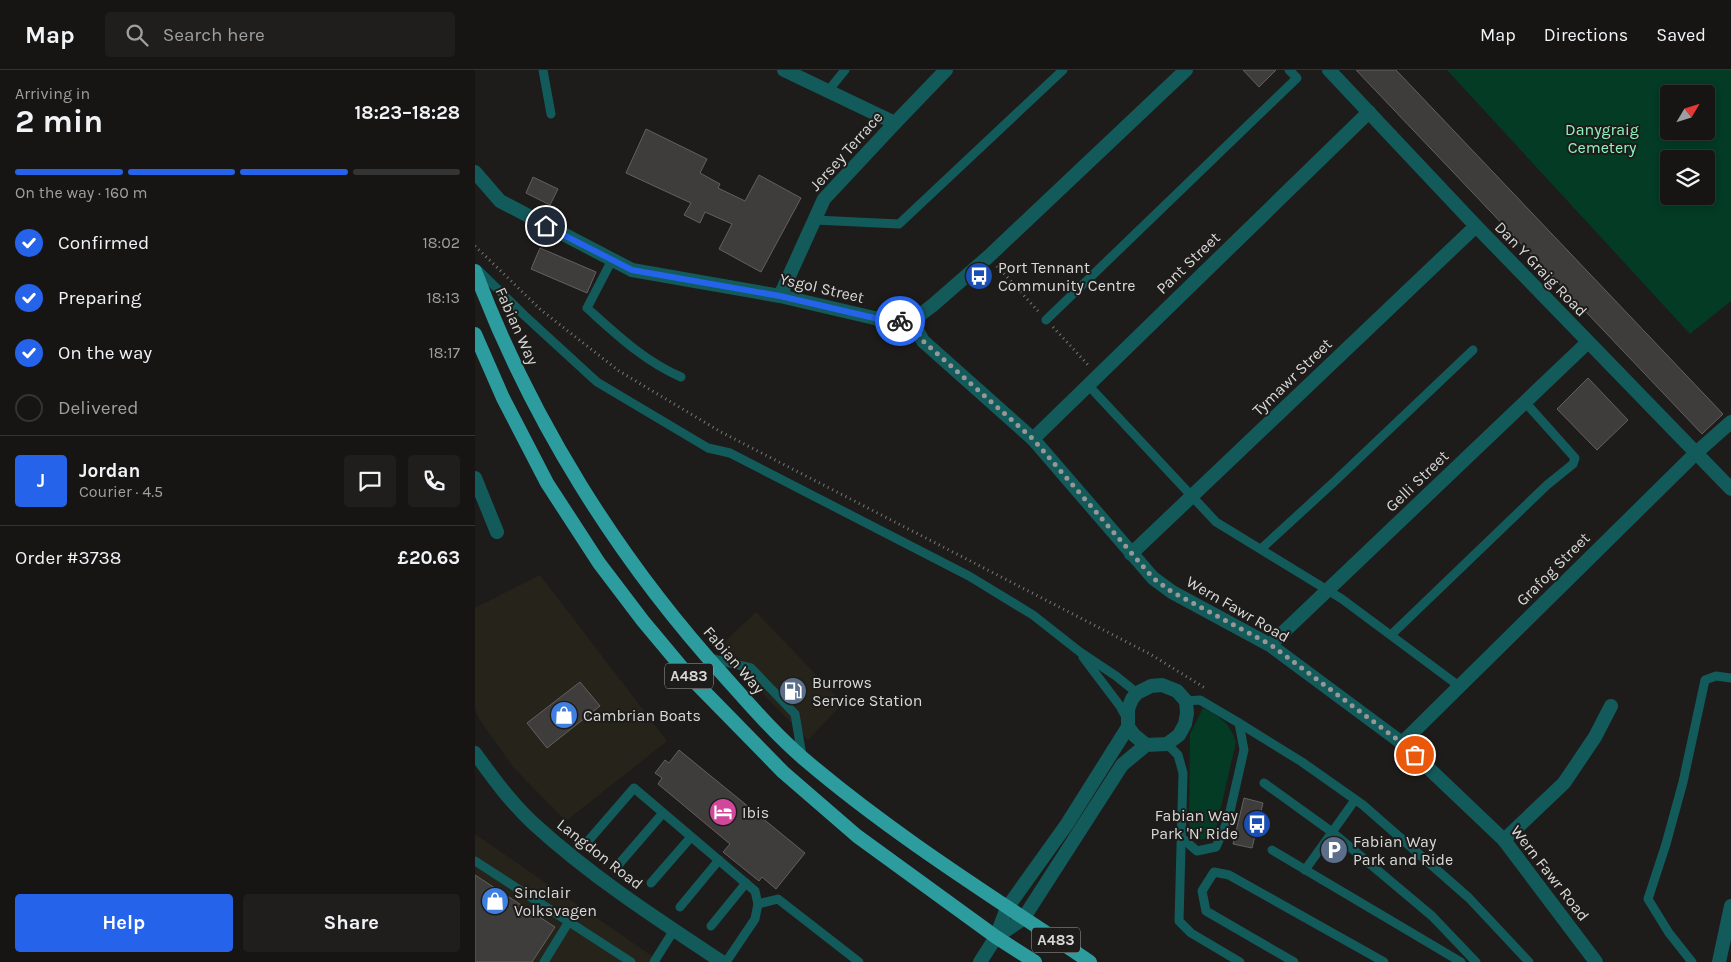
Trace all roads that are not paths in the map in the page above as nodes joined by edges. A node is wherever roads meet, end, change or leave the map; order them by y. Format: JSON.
{"nodes":[{"id":1,"x":543,"y":70,"type":"edge"},
{"id":2,"x":784,"y":70,"type":"edge"},
{"id":3,"x":845,"y":70,"type":"edge"},
{"id":4,"x":946,"y":70,"type":"edge"},
{"id":5,"x":1063,"y":70,"type":"edge"},
{"id":6,"x":1186,"y":70,"type":"edge"},
{"id":7,"x":1289,"y":70,"type":"edge"},
{"id":8,"x":1329,"y":70,"type":"edge"},
{"id":9,"x":828,"y":91,"type":"junction"},
{"id":10,"x":1369,"y":112,"type":"junction"},
{"id":11,"x":551,"y":114,"type":"dead end"},
{"id":12,"x":895,"y":123,"type":"junction"},
{"id":13,"x":475,"y":172,"type":"edge"},
{"id":14,"x":815,"y":220,"type":"junction"},
{"id":15,"x":1476,"y":226,"type":"junction"},
{"id":16,"x":612,"y":260,"type":"junction"},
{"id":17,"x":475,"y":267,"type":"edge"},
{"id":18,"x":475,"y":271,"type":"edge"},
{"id":19,"x":780,"y":296,"type":"junction"},
{"id":20,"x":1045,"y":320,"type":"dead end"},
{"id":21,"x":912,"y":321,"type":"junction"},
{"id":22,"x":475,"y":334,"type":"edge"},
{"id":23,"x":1588,"y":342,"type":"junction"},
{"id":24,"x":1473,"y":350,"type":"dead end"},
{"id":25,"x":681,"y":377,"type":"dead end"},
{"id":26,"x":1088,"y":385,"type":"junction"},
{"id":27,"x":1525,"y":402,"type":"junction"},
{"id":28,"x":1731,"y":422,"type":"edge"},
{"id":29,"x":1033,"y":439,"type":"junction"},
{"id":30,"x":1697,"y":452,"type":"junction"},
{"id":31,"x":475,"y":478,"type":"edge"},
{"id":32,"x":1731,"y":489,"type":"edge"},
{"id":33,"x":1193,"y":496,"type":"junction"},
{"id":34,"x":497,"y":532,"type":"dead end"},
{"id":35,"x":1261,"y":549,"type":"junction"},
{"id":36,"x":1131,"y":554,"type":"junction"},
{"id":37,"x":1327,"y":590,"type":"junction"},
{"id":38,"x":1391,"y":635,"type":"junction"},
{"id":39,"x":1271,"y":645,"type":"junction"},
{"id":40,"x":1080,"y":652,"type":"junction"},
{"id":41,"x":707,"y":657,"type":"junction"},
{"id":42,"x":1731,"y":678,"type":"edge"},
{"id":43,"x":1459,"y":686,"type":"junction"},
{"id":44,"x":1137,"y":693,"type":"junction"},
{"id":45,"x":1186,"y":701,"type":"junction"},
{"id":46,"x":1611,"y":706,"type":"dead end"},
{"id":47,"x":1128,"y":723,"type":"junction"},
{"id":48,"x":1239,"y":723,"type":"junction"},
{"id":49,"x":1402,"y":743,"type":"junction"},
{"id":50,"x":1167,"y":744,"type":"junction"},
{"id":51,"x":1145,"y":745,"type":"junction"},
{"id":52,"x":475,"y":753,"type":"edge"},
{"id":53,"x":802,"y":757,"type":"junction"},
{"id":54,"x":1264,"y":784,"type":"dead end"},
{"id":55,"x":1355,"y":800,"type":"junction"},
{"id":56,"x":663,"y":813,"type":"junction"},
{"id":57,"x":1332,"y":832,"type":"junction"},
{"id":58,"x":691,"y":837,"type":"junction"},
{"id":59,"x":1182,"y":838,"type":"junction"},
{"id":60,"x":589,"y":840,"type":"dead end"},
{"id":61,"x":1504,"y":840,"type":"junction"},
{"id":62,"x":1272,"y":850,"type":"dead end"},
{"id":63,"x":719,"y":860,"type":"junction"},
{"id":64,"x":475,"y":862,"type":"edge"},
{"id":65,"x":619,"y":864,"type":"dead end"},
{"id":66,"x":1305,"y":870,"type":"junction"},
{"id":67,"x":651,"y":883,"type":"dead end"},
{"id":68,"x":745,"y":883,"type":"junction"},
{"id":69,"x":758,"y":904,"type":"junction"},
{"id":70,"x":680,"y":906,"type":"dead end"},
{"id":71,"x":1731,"y":906,"type":"edge"},
{"id":72,"x":1007,"y":908,"type":"junction"},
{"id":73,"x":1023,"y":919,"type":"junction"},
{"id":74,"x":568,"y":923,"type":"junction"},
{"id":75,"x":711,"y":926,"type":"dead end"},
{"id":76,"x":674,"y":930,"type":"junction"},
{"id":77,"x":996,"y":937,"type":"junction"},
{"id":78,"x":544,"y":962,"type":"edge"},
{"id":79,"x":631,"y":962,"type":"edge"},
{"id":80,"x":654,"y":962,"type":"edge"},
{"id":81,"x":724,"y":962,"type":"edge"},
{"id":82,"x":859,"y":962,"type":"edge"},
{"id":83,"x":980,"y":962,"type":"edge"},
{"id":84,"x":1035,"y":962,"type":"edge"},
{"id":85,"x":1090,"y":962,"type":"edge"},
{"id":86,"x":1240,"y":962,"type":"edge"},
{"id":87,"x":1294,"y":962,"type":"edge"},
{"id":88,"x":1384,"y":962,"type":"edge"},
{"id":89,"x":1461,"y":962,"type":"edge"},
{"id":90,"x":1476,"y":962,"type":"edge"},
{"id":91,"x":1529,"y":962,"type":"edge"},
{"id":92,"x":1595,"y":962,"type":"edge"},
{"id":93,"x":1693,"y":962,"type":"edge"},
{"id":94,"x":1719,"y":962,"type":"edge"}],
"edges":[{"from":1,"to":11,"type":"lane"},
{"from":2,"to":9,"type":"street"},
{"from":3,"to":9,"type":"lane"},
{"from":4,"to":12,"type":"street","name":"Jersey Terrace"},
{"from":5,"to":14,"type":"lane"},
{"from":6,"to":21,"type":"street"},
{"from":7,"to":20,"type":"lane"},
{"from":8,"to":10,"type":"street","name":"Dan Y Graig Road"},
{"from":9,"to":12,"type":"street"},
{"from":10,"to":15,"type":"street","name":"Dan Y Graig Road"},
{"from":10,"to":26,"type":"street","name":"Pant Street"},
{"from":12,"to":14,"type":"street","name":"Jersey Terrace"},
{"from":13,"to":16,"type":"street","name":"Ysgol Street"},
{"from":14,"to":19,"type":"street","name":"Jersey Terrace"},
{"from":15,"to":23,"type":"street","name":"Dan Y Graig Road"},
{"from":15,"to":33,"type":"street","name":"Tymawr Street"},
{"from":16,"to":19,"type":"street","name":"Ysgol Street"},
{"from":16,"to":25,"type":"lane"},
{"from":17,"to":40,"type":"lane"},
{"from":18,"to":41,"type":"highway","name":"Fabian Way","number":"A483"},
{"from":19,"to":21,"type":"street","name":"Ysgol Street"},
{"from":21,"to":29,"type":"street","name":"Wern Fawr Road"},
{"from":22,"to":77,"type":"highway","number":"A483"},
{"from":23,"to":27,"type":"street","name":"Gelli Street"},
{"from":23,"to":30,"type":"street","name":"Dan Y Graig Road"},
{"from":24,"to":35,"type":"lane"},
{"from":26,"to":29,"type":"street","name":"Pant Street"},
{"from":26,"to":33,"type":"lane"},
{"from":27,"to":37,"type":"street","name":"Gelli Street"},
{"from":27,"to":38,"type":"lane"},
{"from":28,"to":30,"type":"street","name":"Grafog Street"},
{"from":29,"to":36,"type":"street","name":"Wern Fawr Road"},
{"from":30,"to":32,"type":"street","name":"Dan Y Graig Road"},
{"from":30,"to":43,"type":"street","name":"Grafog Street"},
{"from":31,"to":34,"type":"street"},
{"from":33,"to":35,"type":"lane"},
{"from":33,"to":36,"type":"street","name":"Tymawr Street"},
{"from":35,"to":37,"type":"lane"},
{"from":36,"to":39,"type":"street","name":"Wern Fawr Road"},
{"from":37,"to":38,"type":"lane"},
{"from":37,"to":39,"type":"street","name":"Gelli Street"},
{"from":38,"to":43,"type":"lane"},
{"from":39,"to":49,"type":"street","name":"Wern Fawr Road"},
{"from":40,"to":44,"type":"lane"},
{"from":40,"to":47,"type":"lane"},
{"from":41,"to":53,"type":"highway","name":"Fabian Way","number":"A483"},
{"from":41,"to":53,"type":"lane"},
{"from":42,"to":93,"type":"lane"},
{"from":43,"to":49,"type":"street","name":"Grafog Street"},
{"from":44,"to":45,"type":"street"},
{"from":44,"to":47,"type":"street"},
{"from":45,"to":48,"type":"lane"},
{"from":45,"to":50,"type":"street"},
{"from":46,"to":61,"type":"street"},
{"from":47,"to":51,"type":"street"},
{"from":47,"to":72,"type":"street"},
{"from":48,"to":55,"type":"lane"},
{"from":48,"to":59,"type":"lane"},
{"from":49,"to":61,"type":"street","name":"Wern Fawr Road"},
{"from":50,"to":51,"type":"street"},
{"from":50,"to":59,"type":"lane"},
{"from":51,"to":73,"type":"street"},
{"from":52,"to":76,"type":"street","name":"Langdon Road"},
{"from":53,"to":72,"type":"highway","name":"Fabian Way","number":"A483"},
{"from":54,"to":57,"type":"lane"},
{"from":55,"to":57,"type":"lane"},
{"from":55,"to":91,"type":"lane"},
{"from":56,"to":58,"type":"lane"},
{"from":56,"to":60,"type":"lane"},
{"from":56,"to":65,"type":"lane"},
{"from":57,"to":66,"type":"lane"},
{"from":57,"to":90,"type":"lane"},
{"from":58,"to":63,"type":"lane"},
{"from":58,"to":67,"type":"lane"},
{"from":59,"to":86,"type":"lane"},
{"from":61,"to":92,"type":"street","name":"Wern Fawr Road"},
{"from":62,"to":66,"type":"lane"},
{"from":63,"to":68,"type":"lane"},
{"from":63,"to":70,"type":"lane"},
{"from":64,"to":74,"type":"lane"},
{"from":66,"to":89,"type":"lane"},
{"from":68,"to":69,"type":"lane"},
{"from":68,"to":75,"type":"lane"},
{"from":69,"to":81,"type":"lane"},
{"from":69,"to":82,"type":"lane"},
{"from":71,"to":94,"type":"street"},
{"from":72,"to":73,"type":"highway","name":"Fabian Way","number":"A483"},
{"from":72,"to":77,"type":"street"},
{"from":73,"to":77,"type":"street"},
{"from":73,"to":85,"type":"highway","name":"Fabian Way","number":"A483"},
{"from":74,"to":78,"type":"lane"},
{"from":74,"to":79,"type":"lane"},
{"from":76,"to":80,"type":"lane"},
{"from":76,"to":81,"type":"street","name":"Langdon Road"},
{"from":77,"to":83,"type":"street"},
{"from":77,"to":84,"type":"highway","number":"A483"},
{"from":87,"to":88,"type":"lane"}]}
